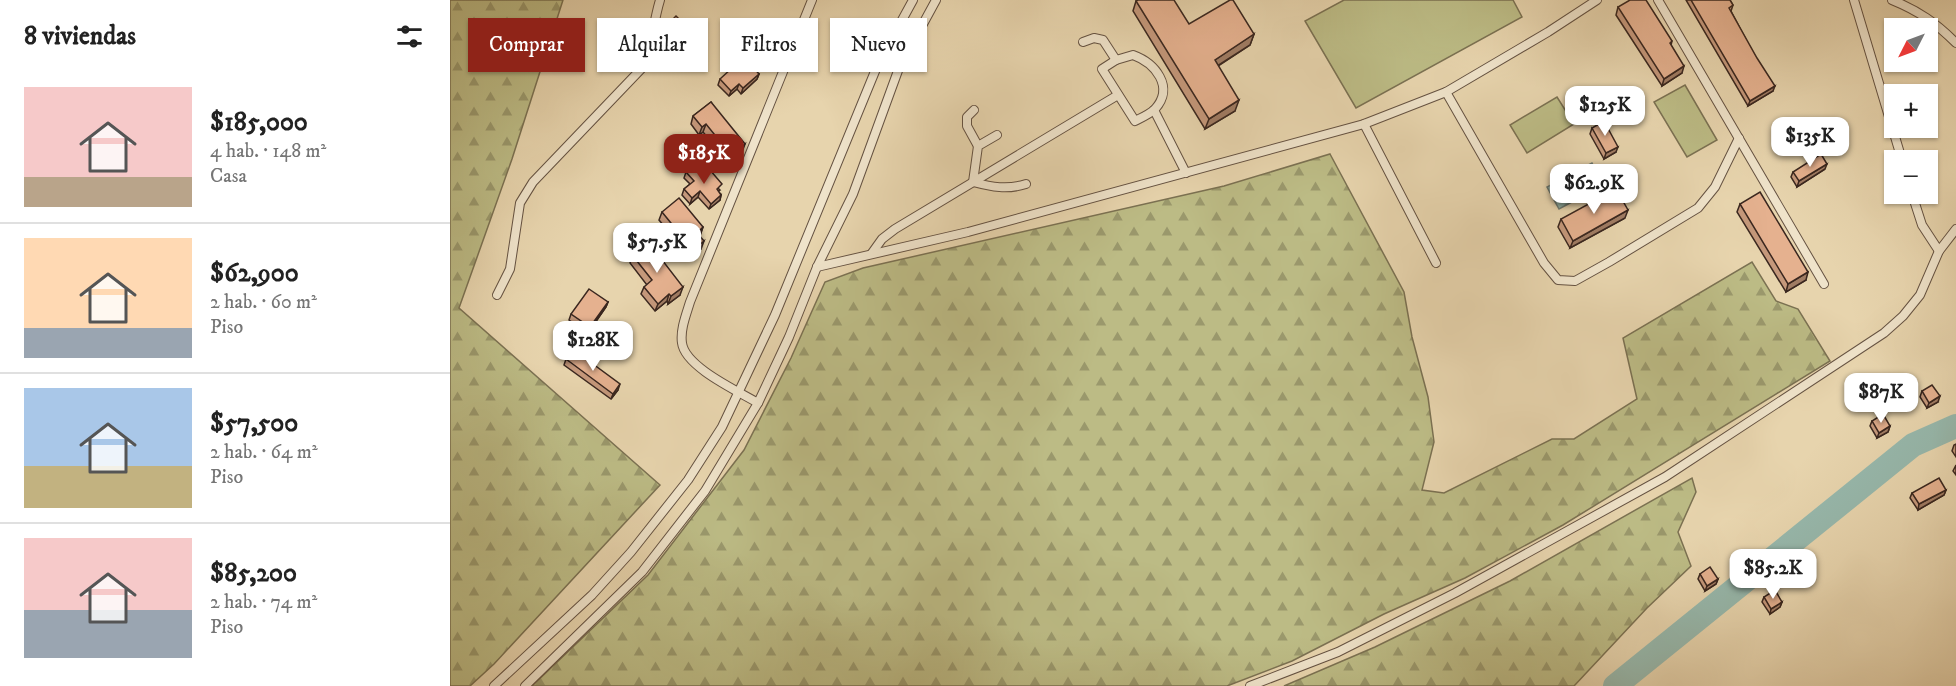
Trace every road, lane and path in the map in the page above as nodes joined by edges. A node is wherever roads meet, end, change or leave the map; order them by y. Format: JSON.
{"nodes":[{"id":1,"x":660,"y":0,"type":"edge"},
{"id":2,"x":812,"y":0,"type":"edge"},
{"id":3,"x":913,"y":0,"type":"edge"},
{"id":4,"x":936,"y":0,"type":"edge"},
{"id":5,"x":1597,"y":0,"type":"edge"},
{"id":6,"x":1658,"y":0,"type":"edge"},
{"id":7,"x":1854,"y":0,"type":"edge"},
{"id":8,"x":1892,"y":0,"type":"edge"},
{"id":9,"x":1083,"y":42,"type":"dead end"},
{"id":10,"x":1956,"y":43,"type":"edge"},
{"id":11,"x":1116,"y":60,"type":"junction"},
{"id":12,"x":1446,"y":92,"type":"junction"},
{"id":13,"x":1118,"y":95,"type":"junction"},
{"id":14,"x":974,"y":110,"type":"dead end"},
{"id":15,"x":1154,"y":111,"type":"junction"},
{"id":16,"x":1364,"y":124,"type":"junction"},
{"id":17,"x":997,"y":135,"type":"dead end"},
{"id":18,"x":1739,"y":138,"type":"junction"},
{"id":19,"x":978,"y":146,"type":"junction"},
{"id":20,"x":1899,"y":150,"type":"edge"},
{"id":21,"x":1186,"y":173,"type":"junction"},
{"id":22,"x":973,"y":182,"type":"junction"},
{"id":23,"x":1026,"y":184,"type":"dead end"},
{"id":24,"x":1915,"y":204,"type":"edge"},
{"id":25,"x":1955,"y":232,"type":"edge"},
{"id":26,"x":1939,"y":251,"type":"junction"},
{"id":27,"x":872,"y":253,"type":"junction"},
{"id":28,"x":1436,"y":263,"type":"dead end"},
{"id":29,"x":817,"y":267,"type":"junction"},
{"id":30,"x":1824,"y":284,"type":"dead end"},
{"id":31,"x":497,"y":295,"type":"dead end"},
{"id":32,"x":740,"y":392,"type":"junction"},
{"id":33,"x":758,"y":403,"type":"junction"},
{"id":34,"x":494,"y":686,"type":"edge"},
{"id":35,"x":525,"y":686,"type":"edge"},
{"id":36,"x":1250,"y":686,"type":"edge"}],
"edges":[{"from":1,"to":31,"type":"lane"},
{"from":2,"to":32,"type":"lane"},
{"from":3,"to":32,"type":"lane"},
{"from":4,"to":29,"type":"lane"},
{"from":5,"to":12,"type":"lane"},
{"from":6,"to":18,"type":"lane"},
{"from":7,"to":20,"type":"lane"},
{"from":8,"to":10,"type":"lane"},
{"from":9,"to":11,"type":"lane"},
{"from":11,"to":13,"type":"lane"},
{"from":11,"to":15,"type":"lane"},
{"from":12,"to":16,"type":"lane"},
{"from":12,"to":18,"type":"lane"},
{"from":13,"to":15,"type":"lane"},
{"from":13,"to":22,"type":"lane"},
{"from":14,"to":19,"type":"lane"},
{"from":15,"to":21,"type":"lane"},
{"from":16,"to":21,"type":"lane"},
{"from":16,"to":28,"type":"lane"},
{"from":17,"to":19,"type":"lane"},
{"from":18,"to":30,"type":"lane"},
{"from":19,"to":22,"type":"lane"},
{"from":21,"to":27,"type":"lane"},
{"from":22,"to":23,"type":"lane"},
{"from":22,"to":27,"type":"lane"},
{"from":24,"to":26,"type":"lane"},
{"from":25,"to":26,"type":"lane"},
{"from":26,"to":36,"type":"lane"},
{"from":27,"to":29,"type":"lane"},
{"from":29,"to":33,"type":"lane"},
{"from":32,"to":33,"type":"lane"},
{"from":32,"to":34,"type":"lane"},
{"from":33,"to":35,"type":"lane"}]}
